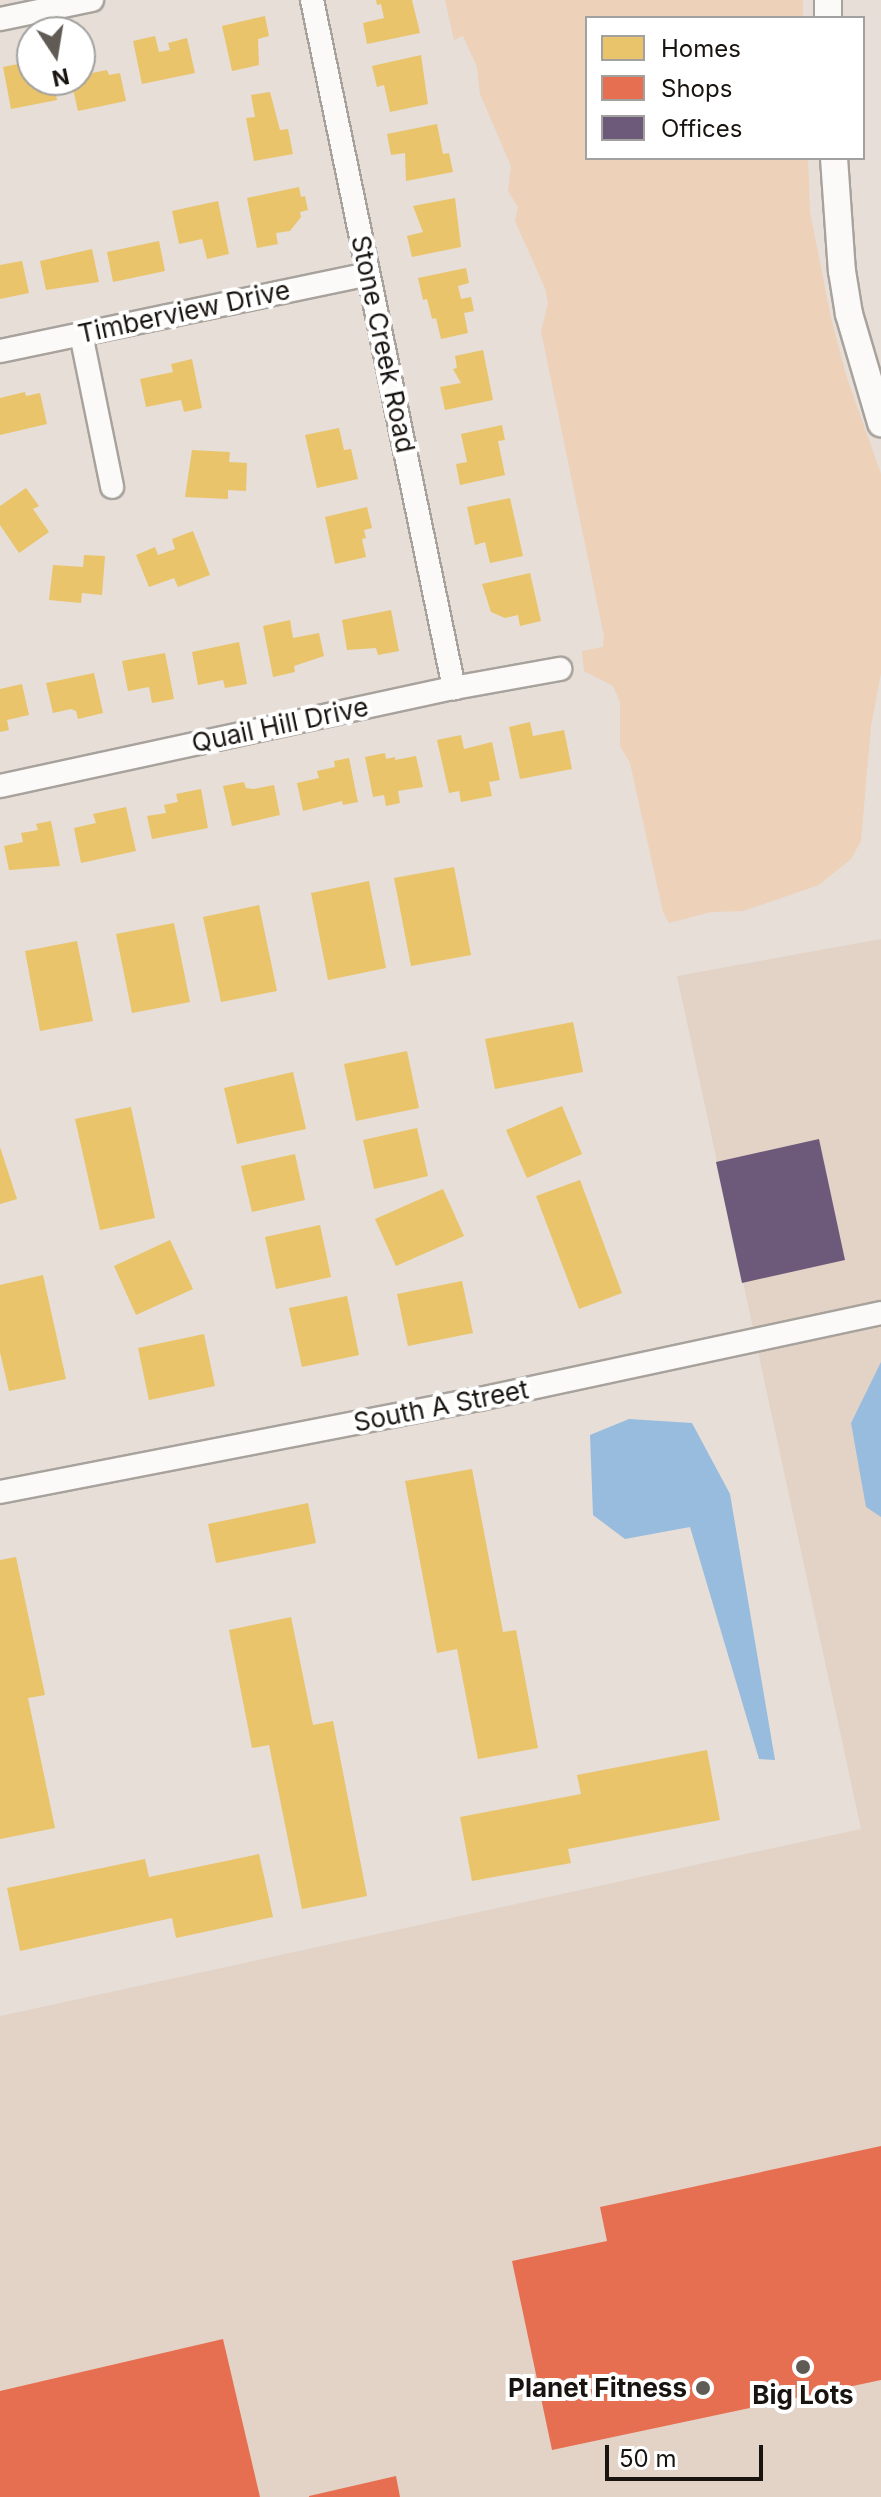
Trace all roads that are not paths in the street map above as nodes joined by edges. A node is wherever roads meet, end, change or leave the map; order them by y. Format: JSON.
{"nodes":[{"id":1,"x":92,"y":0,"type":"edge"},
{"id":2,"x":312,"y":0,"type":"edge"},
{"id":3,"x":0,"y":19,"type":"edge"},
{"id":4,"x":834,"y":160,"type":"edge"},
{"id":5,"x":368,"y":274,"type":"junction"},
{"id":6,"x":81,"y":334,"type":"junction"},
{"id":7,"x":0,"y":351,"type":"edge"},
{"id":8,"x":881,"y":423,"type":"edge"},
{"id":9,"x":112,"y":487,"type":"dead end"},
{"id":10,"x":560,"y":669,"type":"dead end"},
{"id":11,"x":454,"y":688,"type":"junction"},
{"id":12,"x":0,"y":786,"type":"edge"},
{"id":13,"x":881,"y":1313,"type":"edge"},
{"id":14,"x":0,"y":1492,"type":"edge"}],
"edges":[{"from":1,"to":3,"type":"street"},
{"from":2,"to":5,"type":"street","name":"Stone Creek Road"},
{"from":4,"to":8,"type":"street"},
{"from":5,"to":6,"type":"street","name":"Timberview Drive"},
{"from":5,"to":11,"type":"street","name":"Stone Creek Road"},
{"from":6,"to":7,"type":"street","name":"Timberview Drive"},
{"from":6,"to":9,"type":"street"},
{"from":10,"to":11,"type":"street","name":"Quail Hill Drive"},
{"from":11,"to":12,"type":"street","name":"Quail Hill Drive"},
{"from":13,"to":14,"type":"street","name":"South A Street"}]}
